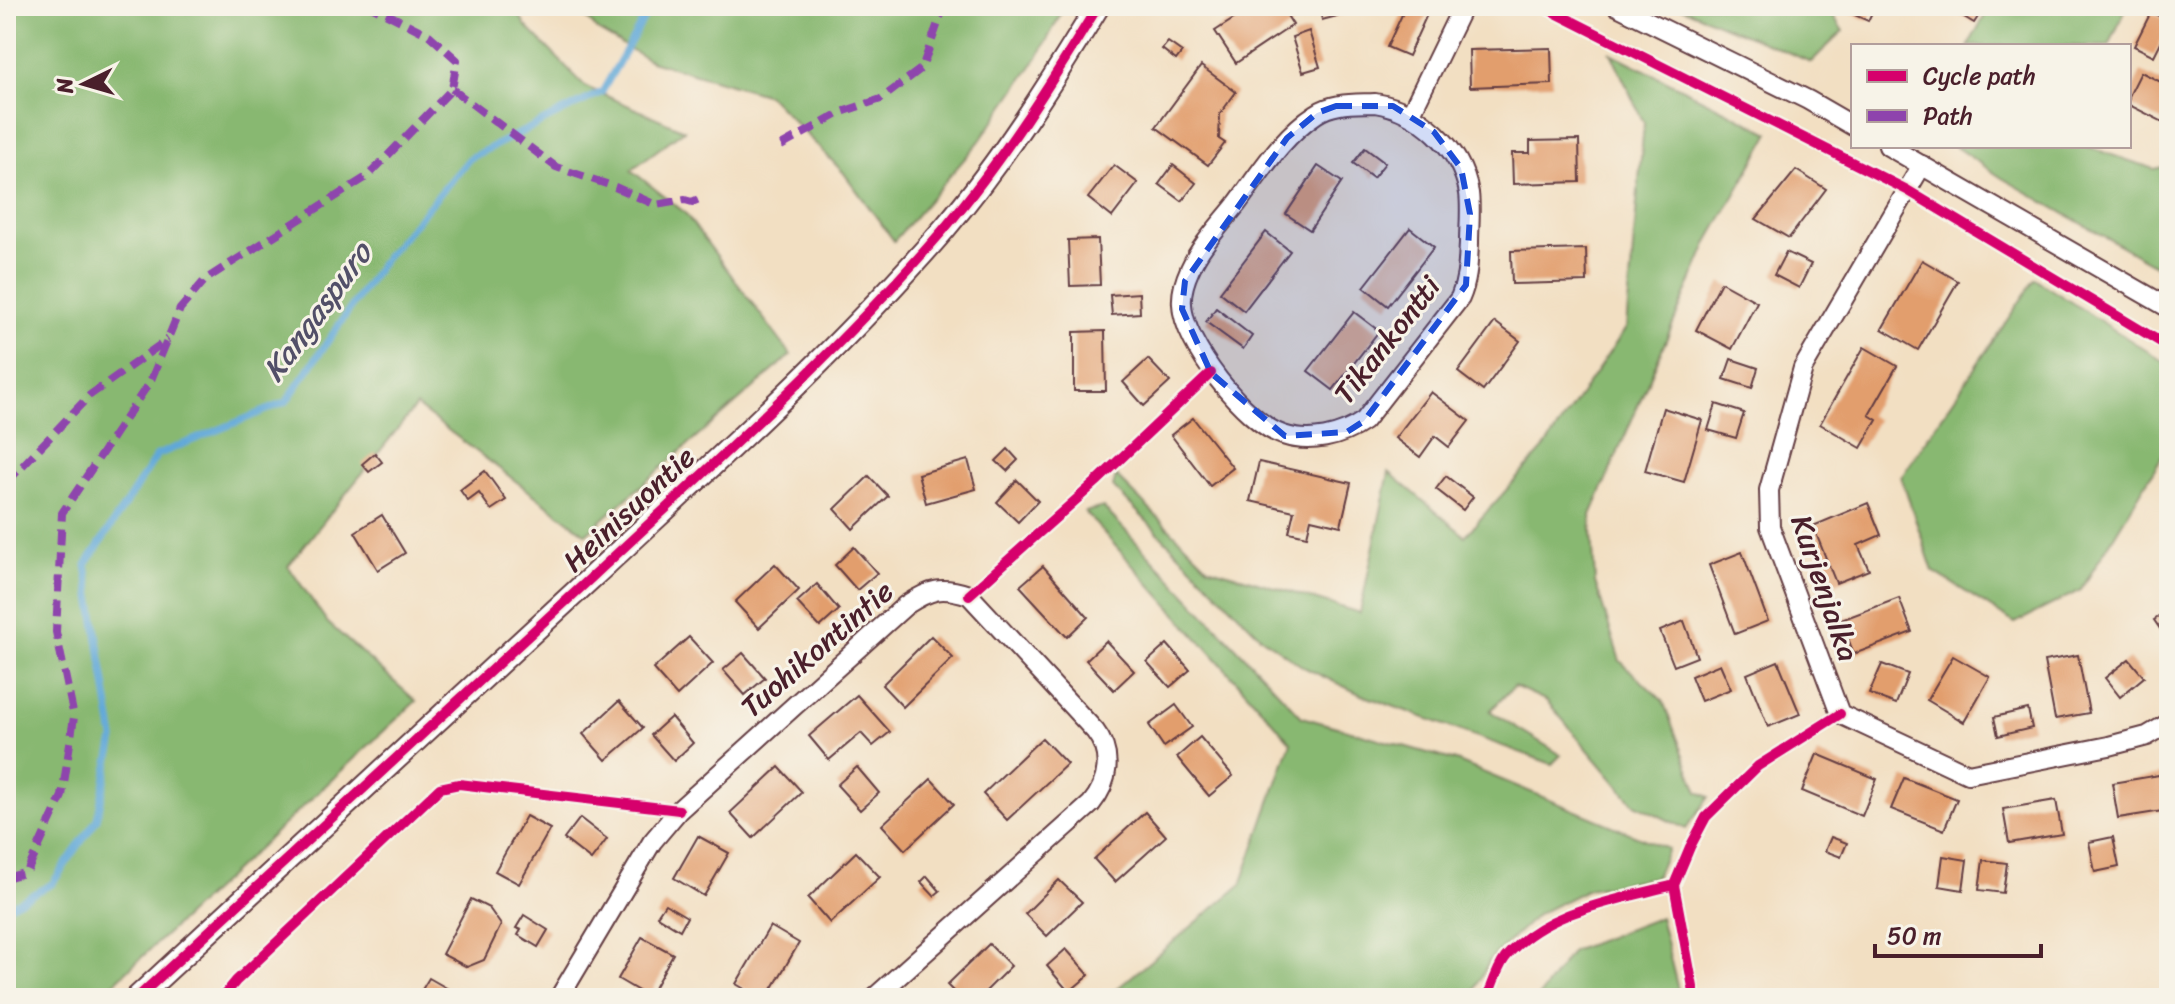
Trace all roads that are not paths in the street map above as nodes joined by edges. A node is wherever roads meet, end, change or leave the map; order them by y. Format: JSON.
{"nodes":[{"id":1,"x":1098,"y":6,"type":"edge"},
{"id":2,"x":1463,"y":6,"type":"edge"},
{"id":3,"x":1617,"y":6,"type":"edge"},
{"id":4,"x":1411,"y":113,"type":"junction"},
{"id":5,"x":1851,"y":125,"type":"edge"},
{"id":6,"x":1892,"y":148,"type":"edge"},
{"id":7,"x":1922,"y":165,"type":"junction"},
{"id":8,"x":2169,"y":308,"type":"edge"},
{"id":9,"x":2169,"y":723,"type":"edge"},
{"id":10,"x":137,"y":998,"type":"edge"},
{"id":11,"x":559,"y":998,"type":"edge"},
{"id":12,"x":874,"y":998,"type":"edge"}],
"edges":[{"from":1,"to":10,"type":"street","name":"Heinisuontie"},
{"from":2,"to":4,"type":"street"},
{"from":3,"to":5,"type":"street"},
{"from":4,"to":4,"type":"street","name":"Tikankontti"},
{"from":6,"to":7,"type":"street"},
{"from":7,"to":8,"type":"street"},
{"from":7,"to":9,"type":"street","name":"Kurjenjalka"},
{"from":11,"to":12,"type":"street","name":"Tuohikontintie"}]}
